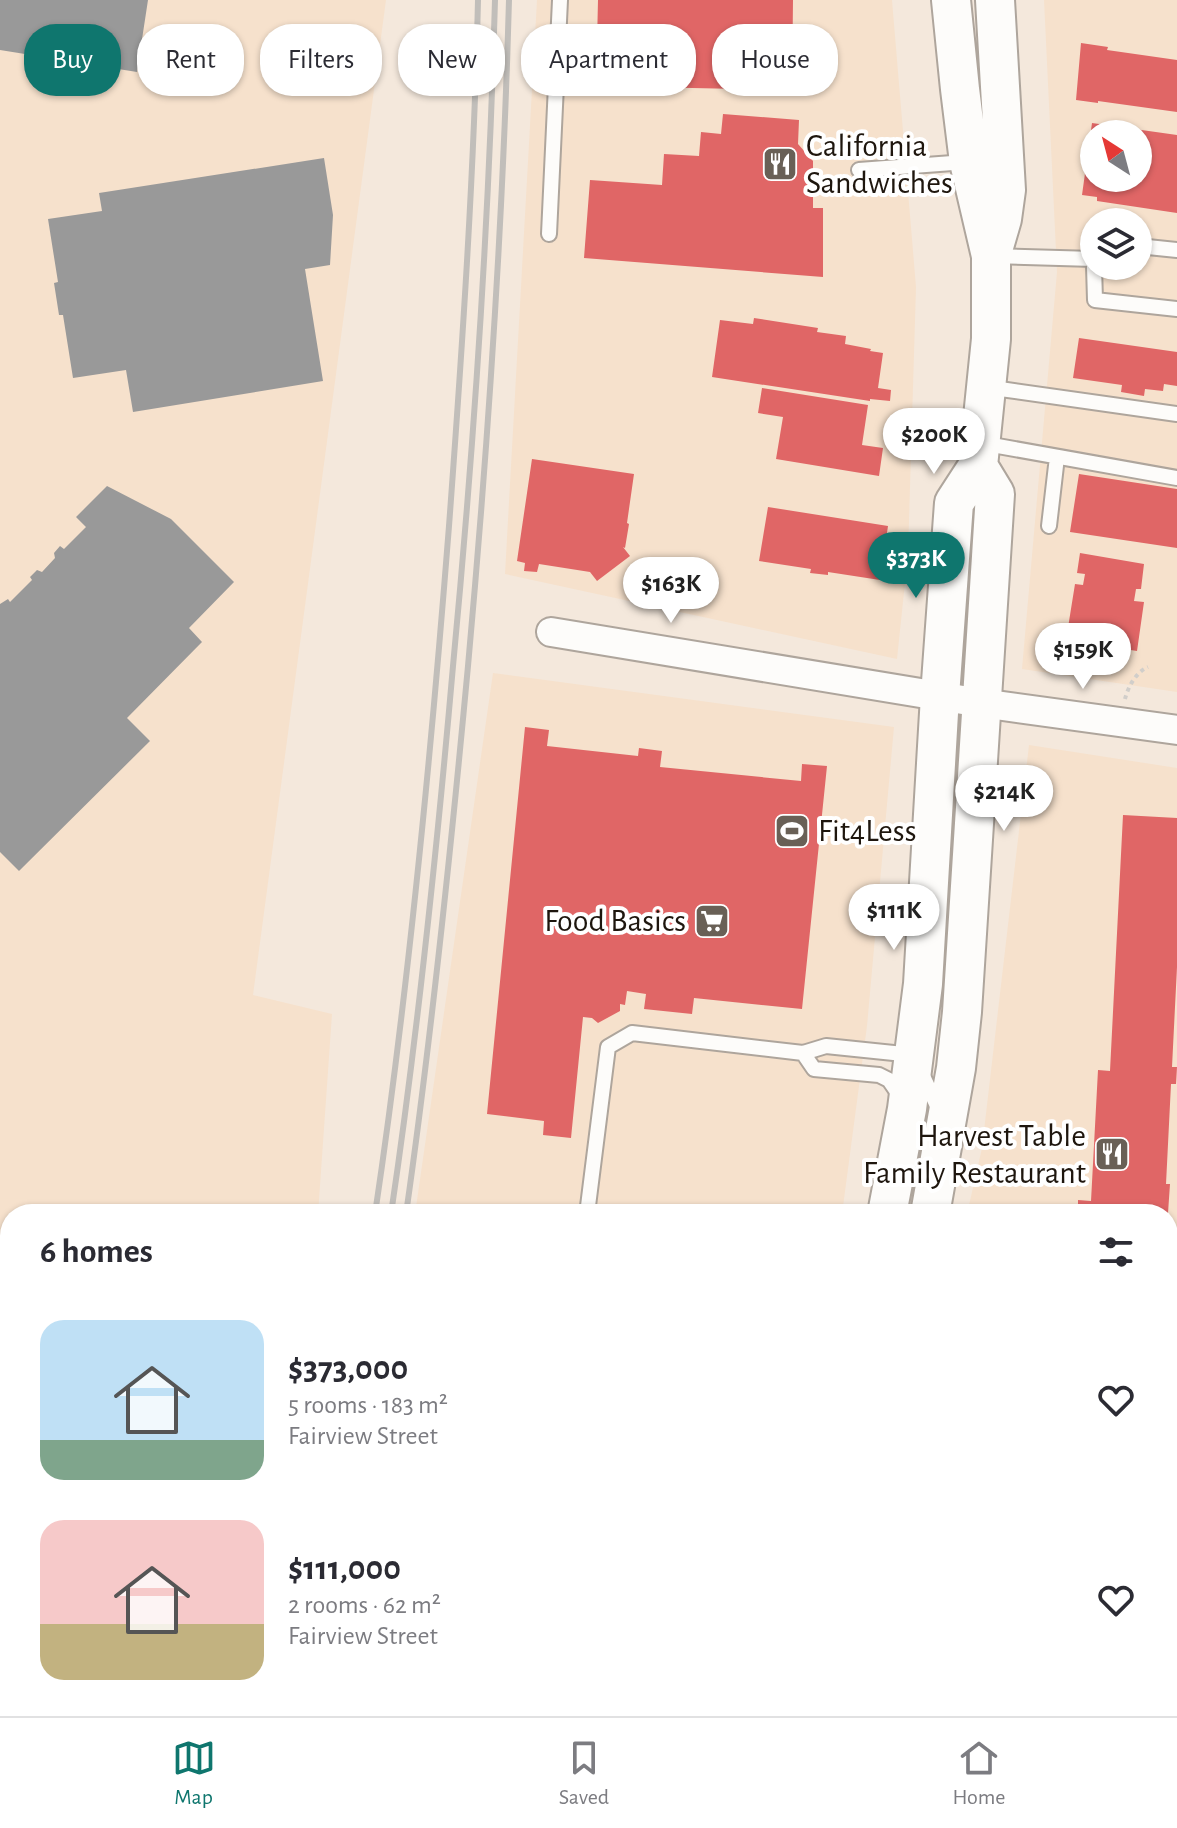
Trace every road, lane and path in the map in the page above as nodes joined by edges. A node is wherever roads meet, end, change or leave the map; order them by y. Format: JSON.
{"nodes":[{"id":1,"x":560,"y":0,"type":"edge"},
{"id":2,"x":951,"y":0,"type":"edge"},
{"id":3,"x":995,"y":0,"type":"edge"},
{"id":4,"x":969,"y":162,"type":"junction"},
{"id":5,"x":859,"y":170,"type":"dead end"},
{"id":6,"x":549,"y":234,"type":"dead end"},
{"id":7,"x":1152,"y":247,"type":"edge"},
{"id":8,"x":1177,"y":250,"type":"edge"},
{"id":9,"x":991,"y":256,"type":"junction"},
{"id":10,"x":1080,"y":259,"type":"edge"},
{"id":11,"x":1094,"y":280,"type":"edge"},
{"id":12,"x":1177,"y":309,"type":"edge"},
{"id":13,"x":986,"y":387,"type":"junction"},
{"id":14,"x":1177,"y":414,"type":"edge"},
{"id":15,"x":979,"y":454,"type":"junction"},
{"id":16,"x":1057,"y":457,"type":"junction"},
{"id":17,"x":1177,"y":478,"type":"edge"},
{"id":18,"x":1049,"y":526,"type":"dead end"},
{"id":19,"x":551,"y":632,"type":"dead end"},
{"id":20,"x":1148,"y":667,"type":"dead end"},
{"id":21,"x":940,"y":696,"type":"junction"},
{"id":22,"x":981,"y":703,"type":"junction"},
{"id":23,"x":1120,"y":722,"type":"junction"},
{"id":24,"x":1177,"y":730,"type":"edge"},
{"id":25,"x":803,"y":1053,"type":"junction"},
{"id":26,"x":913,"y":1055,"type":"junction"},
{"id":27,"x":907,"y":1109,"type":"junction"},
{"id":28,"x":946,"y":1128,"type":"junction"},
{"id":29,"x":588,"y":1204,"type":"edge"},
{"id":30,"x":889,"y":1204,"type":"edge"},
{"id":31,"x":932,"y":1204,"type":"edge"}],
"edges":[{"from":1,"to":6,"type":"lane"},
{"from":2,"to":4,"type":"main road"},
{"from":3,"to":9,"type":"main road"},
{"from":4,"to":5,"type":"lane"},
{"from":4,"to":9,"type":"main road"},
{"from":7,"to":8,"type":"lane"},
{"from":9,"to":10,"type":"lane"},
{"from":9,"to":13,"type":"main road"},
{"from":11,"to":12,"type":"lane"},
{"from":13,"to":14,"type":"lane"},
{"from":13,"to":15,"type":"main road"},
{"from":15,"to":16,"type":"lane"},
{"from":15,"to":21,"type":"main road"},
{"from":15,"to":22,"type":"main road"},
{"from":16,"to":17,"type":"lane"},
{"from":16,"to":18,"type":"lane"},
{"from":19,"to":21,"type":"street"},
{"from":20,"to":23,"type":"path"},
{"from":21,"to":22,"type":"street"},
{"from":21,"to":26,"type":"main road"},
{"from":22,"to":23,"type":"street"},
{"from":22,"to":28,"type":"main road"},
{"from":23,"to":24,"type":"street"},
{"from":25,"to":26,"type":"lane"},
{"from":25,"to":27,"type":"lane"},
{"from":25,"to":29,"type":"lane"},
{"from":26,"to":27,"type":"main road"},
{"from":26,"to":28,"type":"lane"},
{"from":27,"to":30,"type":"main road"},
{"from":28,"to":31,"type":"main road"}]}
